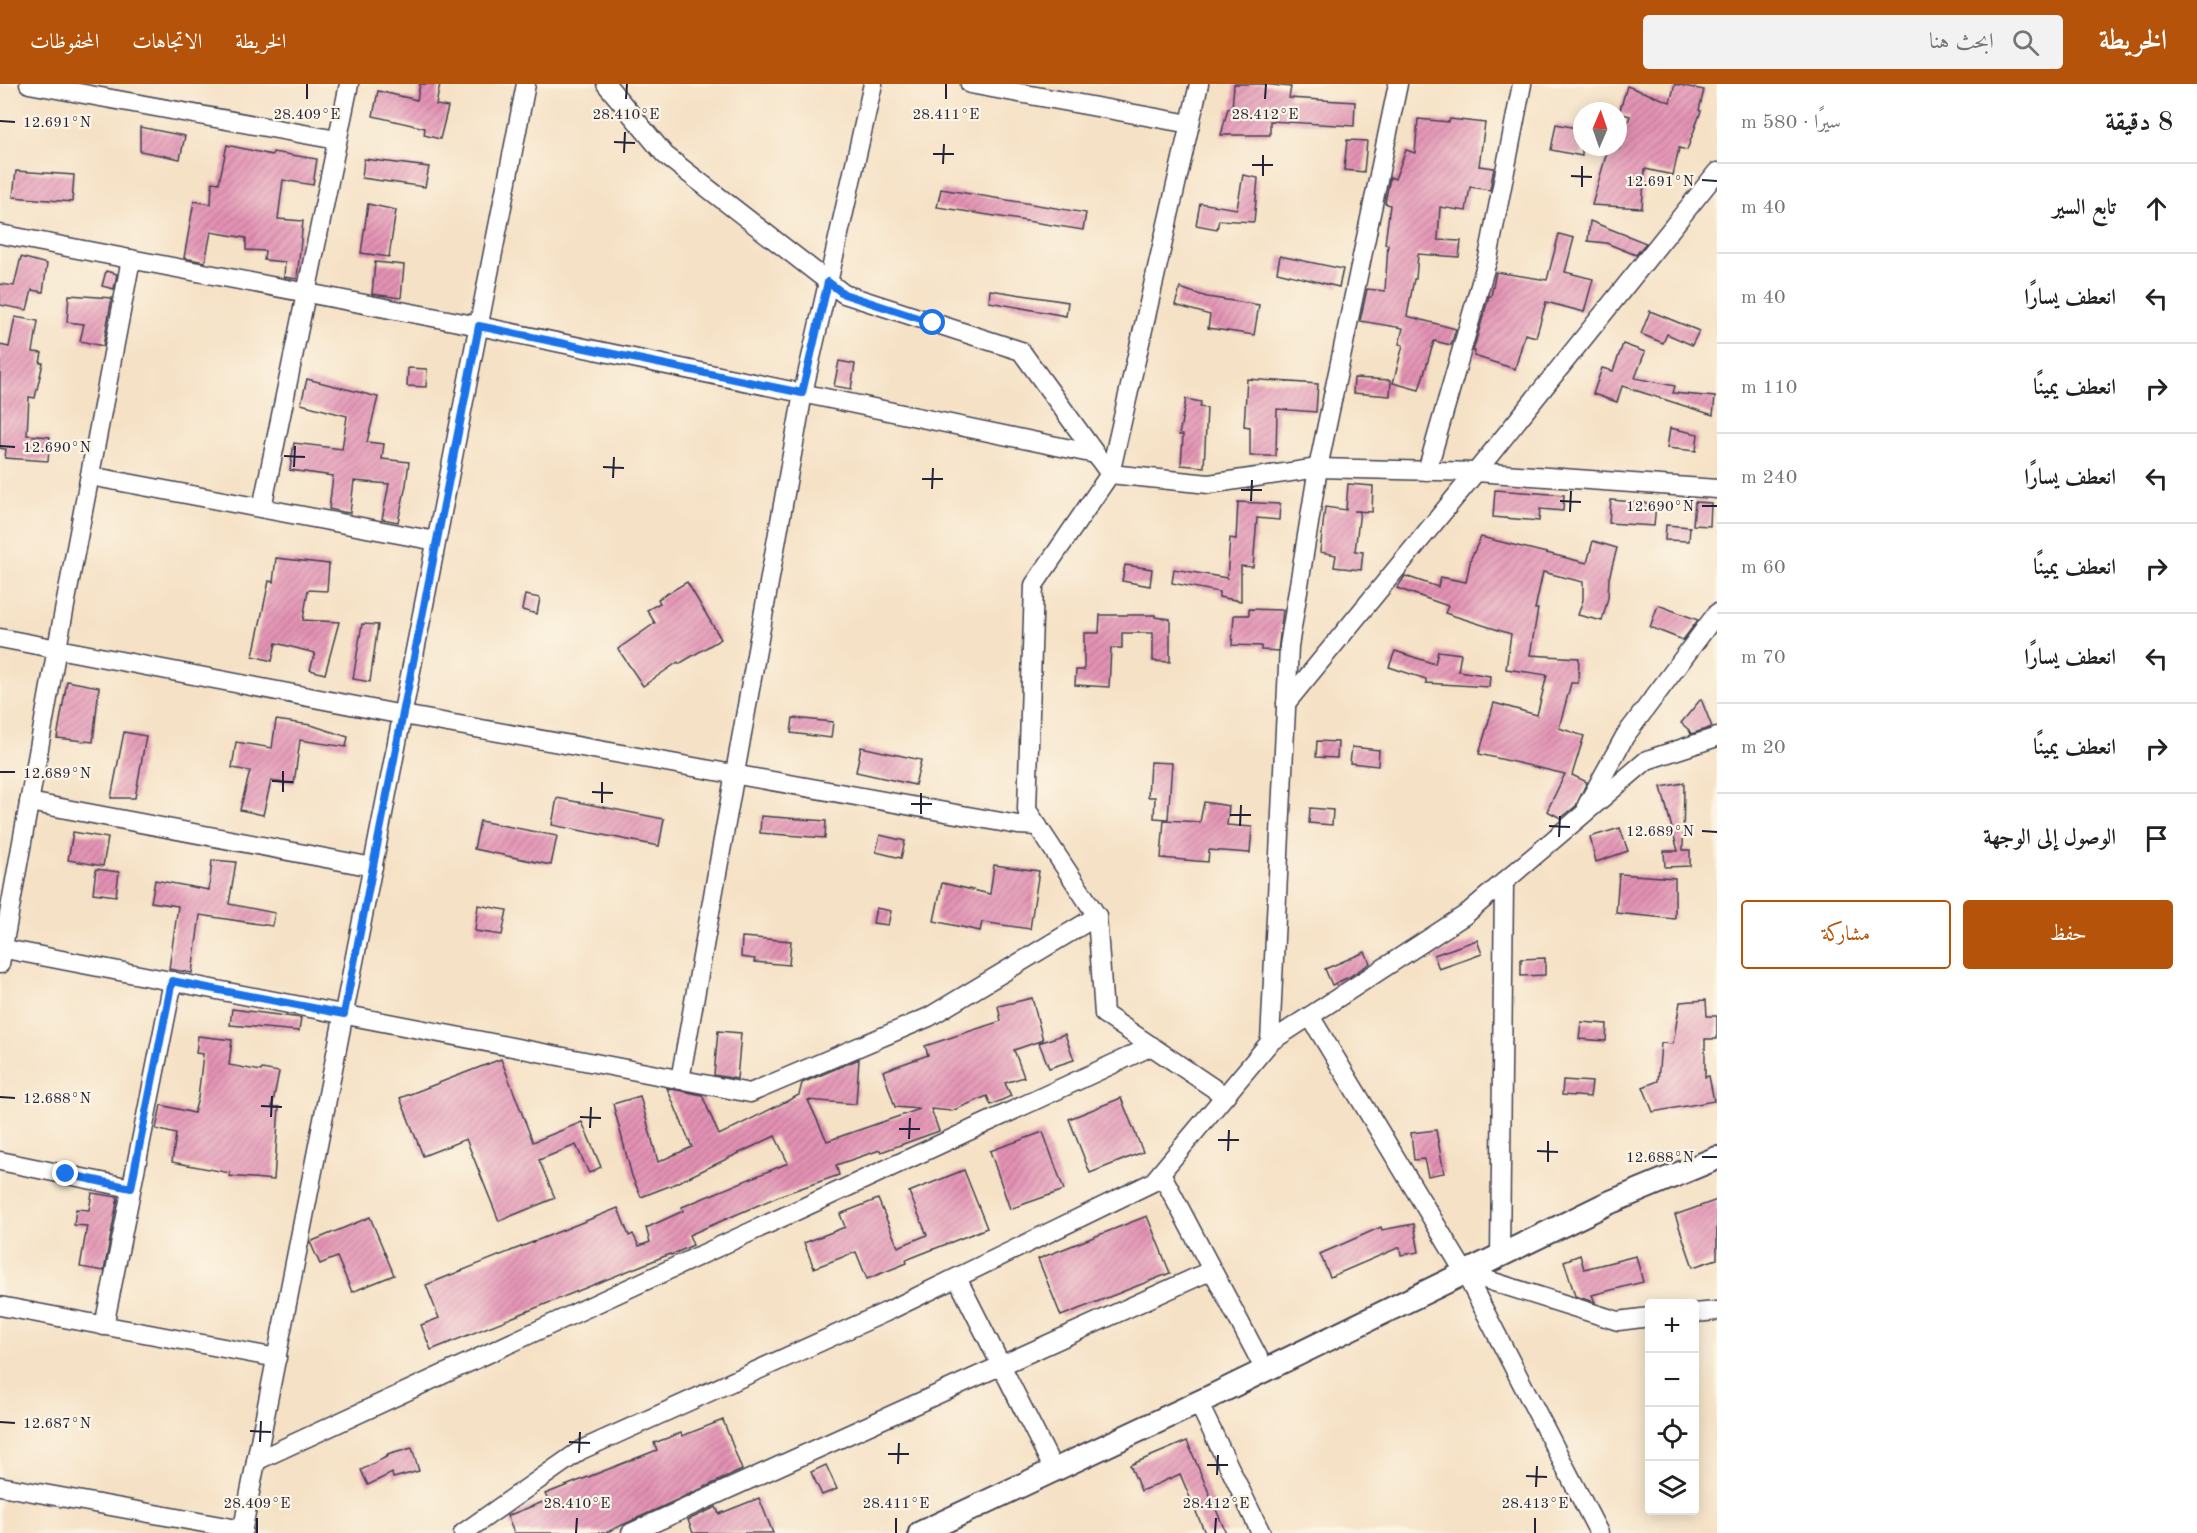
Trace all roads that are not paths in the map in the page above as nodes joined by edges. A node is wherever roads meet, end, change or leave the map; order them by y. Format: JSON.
{"nodes":[{"id":1,"x":29,"y":84,"type":"edge"},
{"id":2,"x":349,"y":84,"type":"edge"},
{"id":3,"x":526,"y":84,"type":"edge"},
{"id":4,"x":606,"y":84,"type":"edge"},
{"id":5,"x":873,"y":84,"type":"edge"},
{"id":6,"x":970,"y":84,"type":"edge"},
{"id":7,"x":1199,"y":84,"type":"edge"},
{"id":8,"x":1398,"y":84,"type":"edge"},
{"id":9,"x":1522,"y":84,"type":"edge"},
{"id":10,"x":1190,"y":124,"type":"junction"},
{"id":11,"x":337,"y":140,"type":"junction"},
{"id":12,"x":1717,"y":172,"type":"edge"},
{"id":13,"x":0,"y":234,"type":"edge"},
{"id":14,"x":131,"y":259,"type":"junction"},
{"id":15,"x":828,"y":282,"type":"junction"},
{"id":16,"x":306,"y":292,"type":"junction"},
{"id":17,"x":479,"y":326,"type":"junction"},
{"id":18,"x":802,"y":393,"type":"junction"},
{"id":19,"x":1095,"y":454,"type":"junction"},
{"id":20,"x":1318,"y":468,"type":"junction"},
{"id":21,"x":1427,"y":471,"type":"junction"},
{"id":22,"x":1476,"y":472,"type":"junction"},
{"id":23,"x":1110,"y":474,"type":"junction"},
{"id":24,"x":90,"y":476,"type":"junction"},
{"id":25,"x":1717,"y":489,"type":"edge"},
{"id":26,"x":262,"y":508,"type":"junction"},
{"id":27,"x":436,"y":541,"type":"junction"},
{"id":28,"x":1717,"y":613,"type":"edge"},
{"id":29,"x":0,"y":638,"type":"edge"},
{"id":30,"x":57,"y":648,"type":"junction"},
{"id":31,"x":1286,"y":704,"type":"junction"},
{"id":32,"x":403,"y":715,"type":"junction"},
{"id":33,"x":1717,"y":737,"type":"edge"},
{"id":34,"x":734,"y":774,"type":"junction"},
{"id":35,"x":29,"y":802,"type":"junction"},
{"id":36,"x":1581,"y":817,"type":"junction"},
{"id":37,"x":1038,"y":826,"type":"junction"},
{"id":38,"x":373,"y":867,"type":"junction"},
{"id":39,"x":1504,"y":882,"type":"junction"},
{"id":40,"x":1097,"y":916,"type":"junction"},
{"id":41,"x":1,"y":953,"type":"edge"},
{"id":42,"x":172,"y":981,"type":"junction"},
{"id":43,"x":344,"y":1014,"type":"junction"},
{"id":44,"x":1311,"y":1016,"type":"junction"},
{"id":45,"x":1270,"y":1042,"type":"junction"},
{"id":46,"x":1152,"y":1046,"type":"junction"},
{"id":47,"x":680,"y":1080,"type":"junction"},
{"id":48,"x":1225,"y":1096,"type":"junction"},
{"id":49,"x":1717,"y":1158,"type":"edge"},
{"id":50,"x":0,"y":1161,"type":"edge"},
{"id":51,"x":1161,"y":1173,"type":"junction"},
{"id":52,"x":131,"y":1188,"type":"junction"},
{"id":53,"x":1500,"y":1256,"type":"junction"},
{"id":54,"x":1212,"y":1270,"type":"junction"},
{"id":55,"x":1465,"y":1273,"type":"junction"},
{"id":56,"x":957,"y":1278,"type":"junction"},
{"id":57,"x":0,"y":1306,"type":"edge"},
{"id":58,"x":1717,"y":1311,"type":"edge"},
{"id":59,"x":1699,"y":1313,"type":"edge"},
{"id":60,"x":1645,"y":1318,"type":"edge"},
{"id":61,"x":104,"y":1326,"type":"junction"},
{"id":62,"x":277,"y":1358,"type":"junction"},
{"id":63,"x":1002,"y":1365,"type":"junction"},
{"id":64,"x":1264,"y":1370,"type":"junction"},
{"id":65,"x":1198,"y":1402,"type":"junction"},
{"id":66,"x":256,"y":1461,"type":"junction"},
{"id":67,"x":1054,"y":1470,"type":"junction"},
{"id":68,"x":0,"y":1486,"type":"edge"},
{"id":69,"x":243,"y":1531,"type":"edge"},
{"id":70,"x":469,"y":1531,"type":"edge"},
{"id":71,"x":631,"y":1533,"type":"edge"},
{"id":72,"x":920,"y":1533,"type":"edge"},
{"id":73,"x":1261,"y":1533,"type":"edge"},
{"id":74,"x":1599,"y":1533,"type":"edge"}],
"edges":[{"from":1,"to":11,"type":"street"},
{"from":2,"to":11,"type":"street"},
{"from":3,"to":17,"type":"street"},
{"from":4,"to":15,"type":"street"},
{"from":5,"to":15,"type":"street"},
{"from":6,"to":10,"type":"street"},
{"from":7,"to":10,"type":"street"},
{"from":8,"to":20,"type":"street"},
{"from":9,"to":21,"type":"street"},
{"from":10,"to":23,"type":"street"},
{"from":11,"to":16,"type":"street"},
{"from":12,"to":22,"type":"street"},
{"from":13,"to":14,"type":"street"},
{"from":14,"to":16,"type":"street"},
{"from":14,"to":24,"type":"street"},
{"from":15,"to":18,"type":"street"},
{"from":15,"to":19,"type":"street"},
{"from":16,"to":17,"type":"street"},
{"from":16,"to":26,"type":"street"},
{"from":17,"to":18,"type":"street"},
{"from":17,"to":27,"type":"street"},
{"from":18,"to":19,"type":"street"},
{"from":18,"to":34,"type":"street"},
{"from":19,"to":23,"type":"street"},
{"from":20,"to":21,"type":"street"},
{"from":20,"to":23,"type":"street"},
{"from":20,"to":31,"type":"street"},
{"from":21,"to":22,"type":"street"},
{"from":22,"to":25,"type":"street"},
{"from":22,"to":31,"type":"street"},
{"from":23,"to":37,"type":"street"},
{"from":24,"to":26,"type":"street"},
{"from":24,"to":30,"type":"street"},
{"from":26,"to":27,"type":"street"},
{"from":27,"to":32,"type":"street"},
{"from":28,"to":36,"type":"street"},
{"from":29,"to":30,"type":"street"},
{"from":30,"to":32,"type":"street"},
{"from":30,"to":35,"type":"street"},
{"from":31,"to":45,"type":"street"},
{"from":32,"to":34,"type":"street"},
{"from":32,"to":38,"type":"street"},
{"from":33,"to":36,"type":"street"},
{"from":34,"to":37,"type":"street"},
{"from":34,"to":47,"type":"street"},
{"from":35,"to":38,"type":"street"},
{"from":35,"to":41,"type":"street"},
{"from":36,"to":39,"type":"street"},
{"from":37,"to":40,"type":"street"},
{"from":38,"to":43,"type":"street"},
{"from":39,"to":44,"type":"street"},
{"from":39,"to":53,"type":"street"},
{"from":40,"to":46,"type":"street"},
{"from":40,"to":47,"type":"street"},
{"from":41,"to":42,"type":"street"},
{"from":42,"to":43,"type":"street"},
{"from":42,"to":52,"type":"street"},
{"from":43,"to":47,"type":"street"},
{"from":43,"to":62,"type":"street"},
{"from":44,"to":45,"type":"street"},
{"from":44,"to":55,"type":"street"},
{"from":45,"to":48,"type":"street"},
{"from":46,"to":48,"type":"street"},
{"from":46,"to":66,"type":"street"},
{"from":48,"to":51,"type":"street"},
{"from":49,"to":53,"type":"street"},
{"from":50,"to":52,"type":"street"},
{"from":51,"to":54,"type":"street"},
{"from":51,"to":56,"type":"street"},
{"from":52,"to":61,"type":"street"},
{"from":53,"to":55,"type":"street"},
{"from":54,"to":63,"type":"street"},
{"from":54,"to":64,"type":"street"},
{"from":55,"to":60,"type":"street"},
{"from":55,"to":64,"type":"street"},
{"from":55,"to":74,"type":"street"},
{"from":56,"to":63,"type":"street"},
{"from":56,"to":70,"type":"street"},
{"from":57,"to":61,"type":"street"},
{"from":58,"to":59,"type":"street"},
{"from":61,"to":62,"type":"street"},
{"from":62,"to":66,"type":"street"},
{"from":63,"to":67,"type":"street"},
{"from":63,"to":71,"type":"street"},
{"from":64,"to":65,"type":"street"},
{"from":65,"to":67,"type":"street"},
{"from":65,"to":73,"type":"street"},
{"from":66,"to":69,"type":"street"},
{"from":67,"to":72,"type":"street"},
{"from":68,"to":69,"type":"street"}]}
